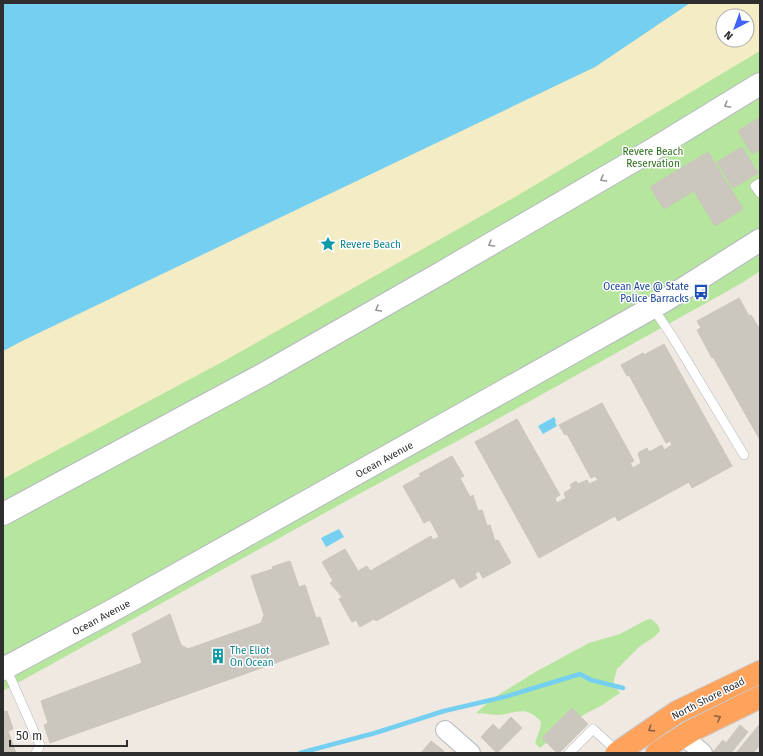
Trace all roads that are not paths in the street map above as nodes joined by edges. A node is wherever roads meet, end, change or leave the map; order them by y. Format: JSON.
{"nodes":[{"id":1,"x":760,"y":84,"type":"edge"},
{"id":2,"x":760,"y":183,"type":"edge"},
{"id":3,"x":760,"y":193,"type":"edge"},
{"id":4,"x":760,"y":240,"type":"edge"},
{"id":5,"x":653,"y":308,"type":"junction"},
{"id":6,"x":744,"y":455,"type":"dead end"},
{"id":7,"x":3,"y":514,"type":"edge"},
{"id":8,"x":4,"y":668,"type":"edge"},
{"id":9,"x":760,"y":672,"type":"edge"},
{"id":10,"x":760,"y":697,"type":"edge"},
{"id":11,"x":445,"y":730,"type":"dead end"},
{"id":12,"x":684,"y":736,"type":"junction"},
{"id":13,"x":36,"y":753,"type":"edge"},
{"id":14,"x":471,"y":753,"type":"edge"},
{"id":15,"x":570,"y":753,"type":"edge"},
{"id":16,"x":617,"y":753,"type":"edge"},
{"id":17,"x":657,"y":753,"type":"edge"},
{"id":18,"x":703,"y":753,"type":"edge"}],
"edges":[{"from":1,"to":7,"type":"main road","one_way":true},
{"from":2,"to":3,"type":"lane"},
{"from":4,"to":5,"type":"main road","name":"Ocean Avenue"},
{"from":5,"to":6,"type":"lane"},
{"from":5,"to":8,"type":"main road","name":"Ocean Avenue"},
{"from":8,"to":13,"type":"lane"},
{"from":9,"to":16,"type":"highway","name":"North Shore Road","one_way":true},
{"from":12,"to":10,"type":"highway","one_way":true},
{"from":11,"to":14,"type":"street"},
{"from":12,"to":17,"type":"highway"},
{"from":12,"to":18,"type":"street"},
{"from":15,"to":16,"type":"lane"}]}
